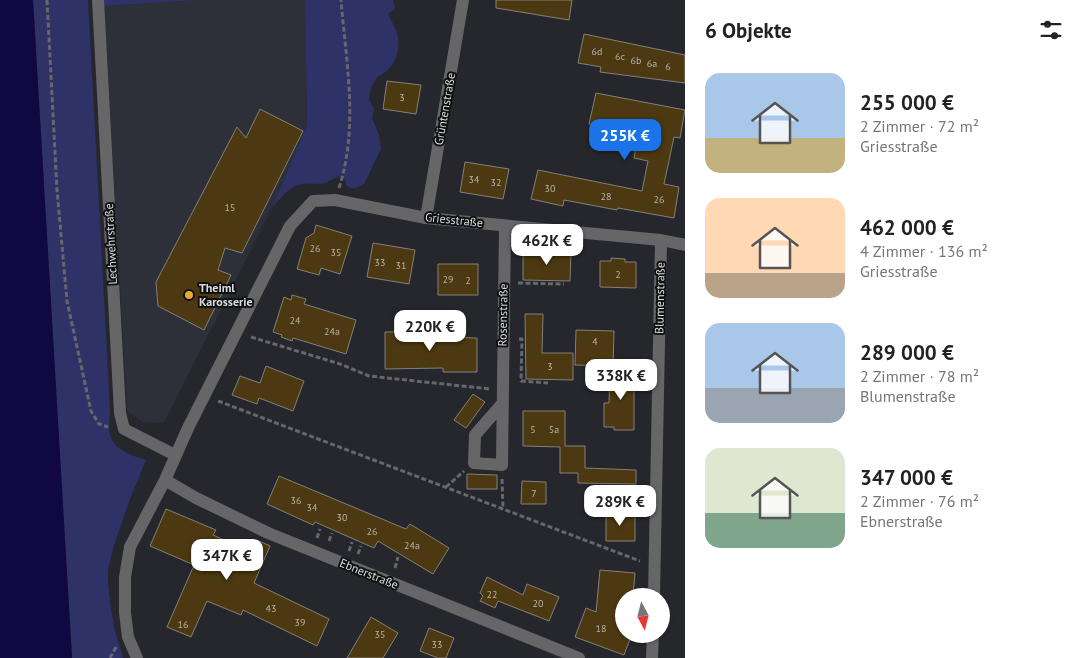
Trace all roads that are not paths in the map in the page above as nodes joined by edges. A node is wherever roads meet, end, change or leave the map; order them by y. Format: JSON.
{"nodes":[{"id":1,"x":98,"y":0,"type":"edge"},
{"id":2,"x":463,"y":0,"type":"edge"},
{"id":3,"x":426,"y":218,"type":"junction"},
{"id":4,"x":505,"y":226,"type":"junction"},
{"id":5,"x":661,"y":240,"type":"junction"},
{"id":6,"x":685,"y":245,"type":"edge"},
{"id":7,"x":502,"y":404,"type":"junction"},
{"id":8,"x":175,"y":455,"type":"junction"},
{"id":9,"x":165,"y":480,"type":"junction"},
{"id":10,"x":654,"y":588,"type":"edge"},
{"id":11,"x":653,"y":643,"type":"edge"},
{"id":12,"x":137,"y":658,"type":"edge"},
{"id":13,"x":578,"y":658,"type":"edge"},
{"id":14,"x":652,"y":658,"type":"edge"}],
"edges":[{"from":1,"to":8,"type":"street","name":"Lechwehrstraße"},
{"from":2,"to":3,"type":"street","name":"Grüntenstraße"},
{"from":3,"to":4,"type":"street","name":"Griesstraße"},
{"from":3,"to":8,"type":"street","name":"Griesstraße"},
{"from":4,"to":5,"type":"street","name":"Griesstraße"},
{"from":4,"to":7,"type":"street","name":"Rosenstraße"},
{"from":5,"to":6,"type":"street","name":"Griesstraße"},
{"from":5,"to":10,"type":"street","name":"Blumenstraße"},
{"from":7,"to":7,"type":"street","name":"Rosenstraße"},
{"from":8,"to":9,"type":"street"},
{"from":9,"to":12,"type":"street"},
{"from":9,"to":13,"type":"street","name":"Ebnerstraße"},
{"from":11,"to":14,"type":"street"}]}
